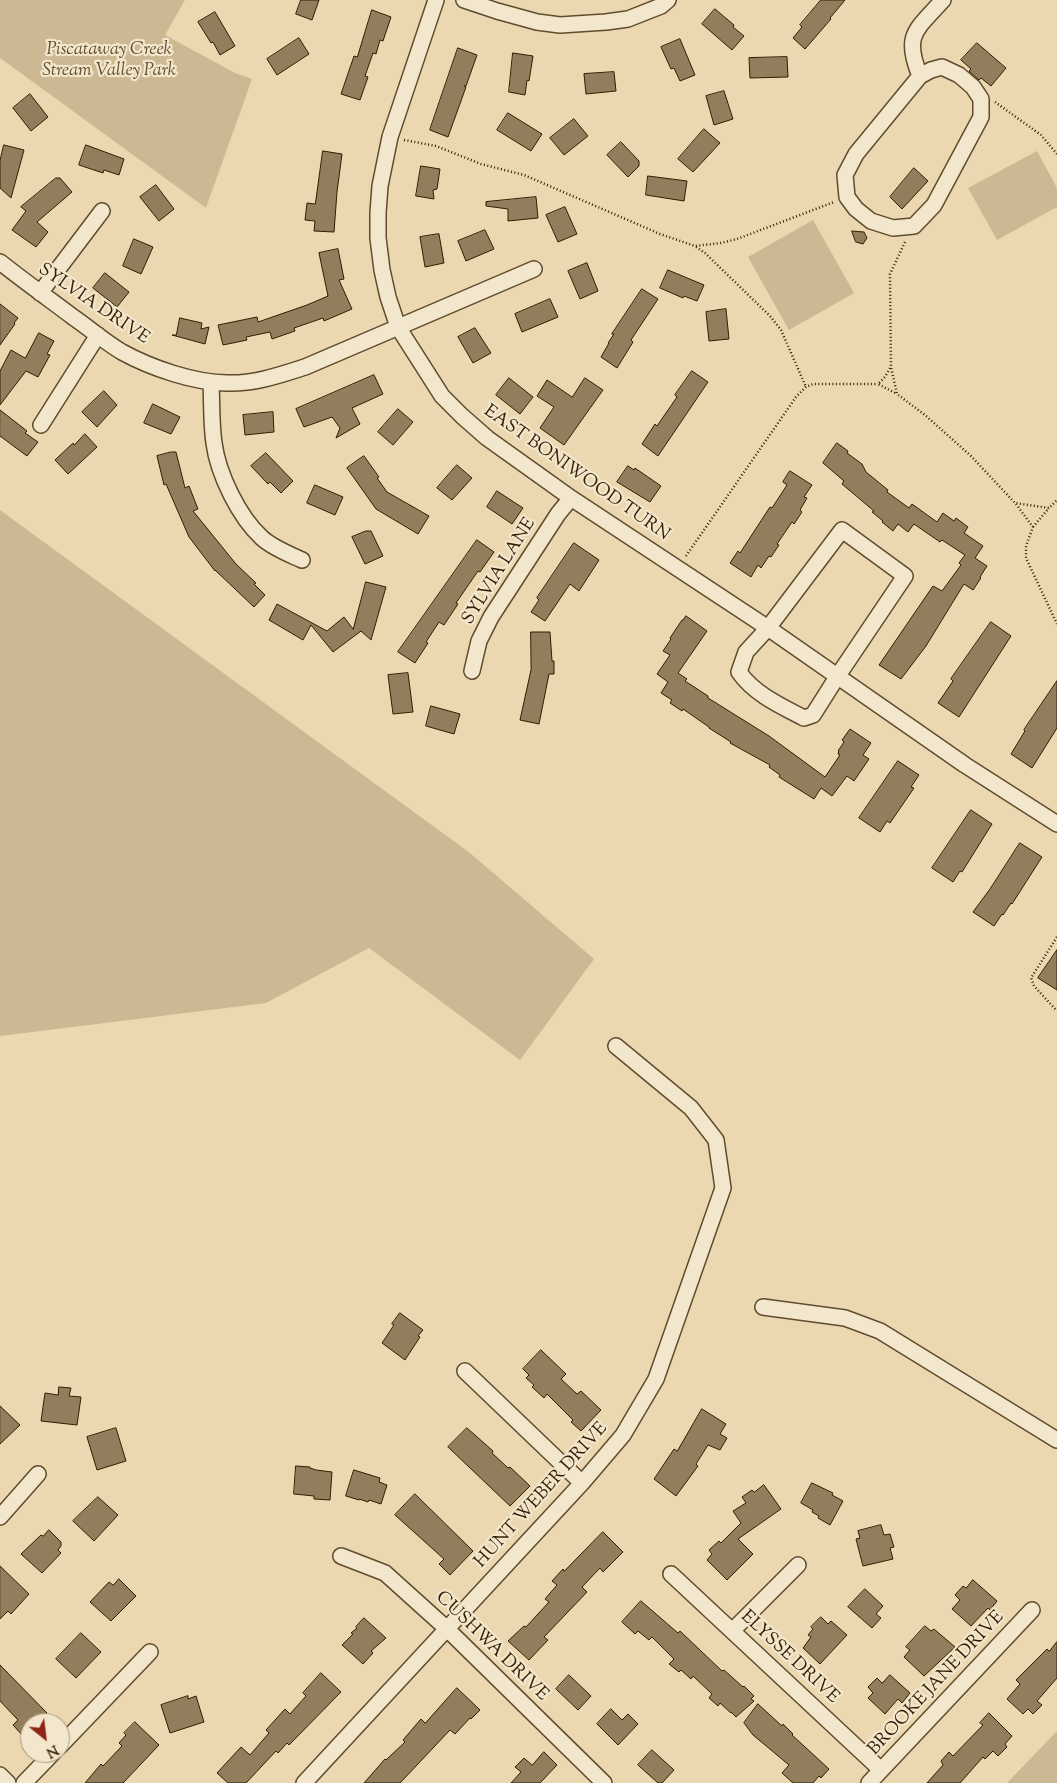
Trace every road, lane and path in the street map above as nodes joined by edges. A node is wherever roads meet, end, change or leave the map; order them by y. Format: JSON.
{"nodes":[{"id":1,"x":436,"y":0,"type":"edge"},
{"id":2,"x":464,"y":0,"type":"edge"},
{"id":3,"x":668,"y":0,"type":"edge"},
{"id":4,"x":942,"y":0,"type":"edge"},
{"id":5,"x":920,"y":76,"type":"junction"},
{"id":6,"x":973,"y":87,"type":"junction"},
{"id":7,"x":390,"y":137,"type":"junction"},
{"id":8,"x":1057,"y":154,"type":"edge"},
{"id":9,"x":846,"y":197,"type":"junction"},
{"id":10,"x":102,"y":210,"type":"dead end"},
{"id":11,"x":914,"y":226,"type":"junction"},
{"id":12,"x":695,"y":246,"type":"junction"},
{"id":13,"x":0,"y":263,"type":"edge"},
{"id":14,"x":534,"y":270,"type":"dead end"},
{"id":15,"x":40,"y":294,"type":"junction"},
{"id":16,"x":398,"y":327,"type":"junction"},
{"id":17,"x":98,"y":335,"type":"junction"},
{"id":18,"x":891,"y":367,"type":"junction"},
{"id":19,"x":211,"y":382,"type":"junction"},
{"id":20,"x":878,"y":384,"type":"junction"},
{"id":21,"x":806,"y":387,"type":"junction"},
{"id":22,"x":897,"y":394,"type":"junction"},
{"id":23,"x":42,"y":425,"type":"dead end"},
{"id":24,"x":571,"y":498,"type":"junction"},
{"id":25,"x":1057,"y":500,"type":"edge"},
{"id":26,"x":1015,"y":503,"type":"junction"},
{"id":27,"x":1049,"y":508,"type":"junction"},
{"id":28,"x":1033,"y":527,"type":"junction"},
{"id":29,"x":302,"y":560,"type":"dead end"},
{"id":30,"x":678,"y":568,"type":"junction"},
{"id":31,"x":1057,"y":624,"type":"edge"},
{"id":32,"x":768,"y":628,"type":"junction"},
{"id":33,"x":472,"y":671,"type":"dead end"},
{"id":34,"x":837,"y":677,"type":"junction"},
{"id":35,"x":1057,"y":824,"type":"edge"},
{"id":36,"x":1057,"y":936,"type":"edge"},
{"id":37,"x":1057,"y":1010,"type":"edge"},
{"id":38,"x":616,"y":1046,"type":"dead end"},
{"id":39,"x":763,"y":1307,"type":"dead end"},
{"id":40,"x":465,"y":1371,"type":"dead end"},
{"id":41,"x":1057,"y":1440,"type":"edge"},
{"id":42,"x":38,"y":1474,"type":"dead end"},
{"id":43,"x":582,"y":1483,"type":"junction"},
{"id":44,"x":0,"y":1517,"type":"edge"},
{"id":45,"x":341,"y":1556,"type":"dead end"},
{"id":46,"x":798,"y":1565,"type":"dead end"},
{"id":47,"x":671,"y":1574,"type":"dead end"},
{"id":48,"x":1032,"y":1610,"type":"dead end"},
{"id":49,"x":446,"y":1628,"type":"junction"},
{"id":50,"x":732,"y":1631,"type":"junction"},
{"id":51,"x":150,"y":1652,"type":"dead end"},
{"id":52,"x":70,"y":1736,"type":"edge"},
{"id":53,"x":43,"y":1763,"type":"edge"},
{"id":54,"x":881,"y":1770,"type":"junction"},
{"id":55,"x":0,"y":1775,"type":"edge"},
{"id":56,"x":598,"y":1781,"type":"edge"},
{"id":57,"x":8,"y":1783,"type":"edge"},
{"id":58,"x":24,"y":1783,"type":"edge"},
{"id":59,"x":304,"y":1783,"type":"edge"},
{"id":60,"x":869,"y":1783,"type":"edge"}],
"edges":[{"from":1,"to":7,"type":"street","name":"EAST BONIWOOD TURN"},
{"from":2,"to":3,"type":"street"},
{"from":4,"to":5,"type":"street"},
{"from":5,"to":6,"type":"street"},
{"from":5,"to":9,"type":"street"},
{"from":6,"to":8,"type":"path"},
{"from":6,"to":11,"type":"street"},
{"from":7,"to":12,"type":"path"},
{"from":7,"to":16,"type":"street","name":"EAST BONIWOOD TURN"},
{"from":9,"to":11,"type":"street"},
{"from":9,"to":12,"type":"path"},
{"from":10,"to":15,"type":"street"},
{"from":11,"to":18,"type":"path"},
{"from":12,"to":21,"type":"path"},
{"from":13,"to":15,"type":"street","name":"SYLVIA DRIVE"},
{"from":14,"to":16,"type":"street","name":"SYLVIA DRIVE"},
{"from":15,"to":17,"type":"street","name":"SYLVIA DRIVE"},
{"from":16,"to":19,"type":"street","name":"SYLVIA DRIVE"},
{"from":16,"to":24,"type":"street","name":"EAST BONIWOOD TURN"},
{"from":17,"to":19,"type":"street","name":"SYLVIA DRIVE"},
{"from":17,"to":23,"type":"street"},
{"from":18,"to":20,"type":"path"},
{"from":18,"to":22,"type":"path"},
{"from":19,"to":29,"type":"street"},
{"from":20,"to":21,"type":"path"},
{"from":20,"to":22,"type":"path"},
{"from":21,"to":30,"type":"path"},
{"from":22,"to":26,"type":"path"},
{"from":24,"to":30,"type":"street","name":"EAST BONIWOOD TURN"},
{"from":24,"to":33,"type":"street","name":"SYLVIA LANE"},
{"from":25,"to":27,"type":"path"},
{"from":26,"to":27,"type":"path"},
{"from":26,"to":28,"type":"path"},
{"from":27,"to":28,"type":"path"},
{"from":28,"to":31,"type":"path"},
{"from":30,"to":32,"type":"street","name":"EAST BONIWOOD TURN"},
{"from":32,"to":34,"type":"street","name":"EAST BONIWOOD TURN"},
{"from":32,"to":34,"type":"street"},
{"from":32,"to":34,"type":"street"},
{"from":34,"to":35,"type":"street","name":"EAST BONIWOOD TURN"},
{"from":36,"to":37,"type":"path"},
{"from":38,"to":43,"type":"street","name":"HUNT WEBER DRIVE"},
{"from":39,"to":41,"type":"street"},
{"from":40,"to":43,"type":"street"},
{"from":42,"to":44,"type":"street"},
{"from":43,"to":49,"type":"street","name":"HUNT WEBER DRIVE"},
{"from":45,"to":49,"type":"street","name":"CUSHWA DRIVE"},
{"from":46,"to":50,"type":"street"},
{"from":47,"to":50,"type":"street","name":"ELYSSE DRIVE"},
{"from":48,"to":54,"type":"street","name":"BROOKE JANE DRIVE"},
{"from":49,"to":56,"type":"street","name":"CUSHWA DRIVE"},
{"from":49,"to":59,"type":"street","name":"HUNT WEBER DRIVE"},
{"from":50,"to":54,"type":"street","name":"ELYSSE DRIVE"},
{"from":51,"to":52,"type":"street"},
{"from":53,"to":58,"type":"street"},
{"from":54,"to":60,"type":"street","name":"BROOKE JANE DRIVE"},
{"from":55,"to":57,"type":"street"}]}
